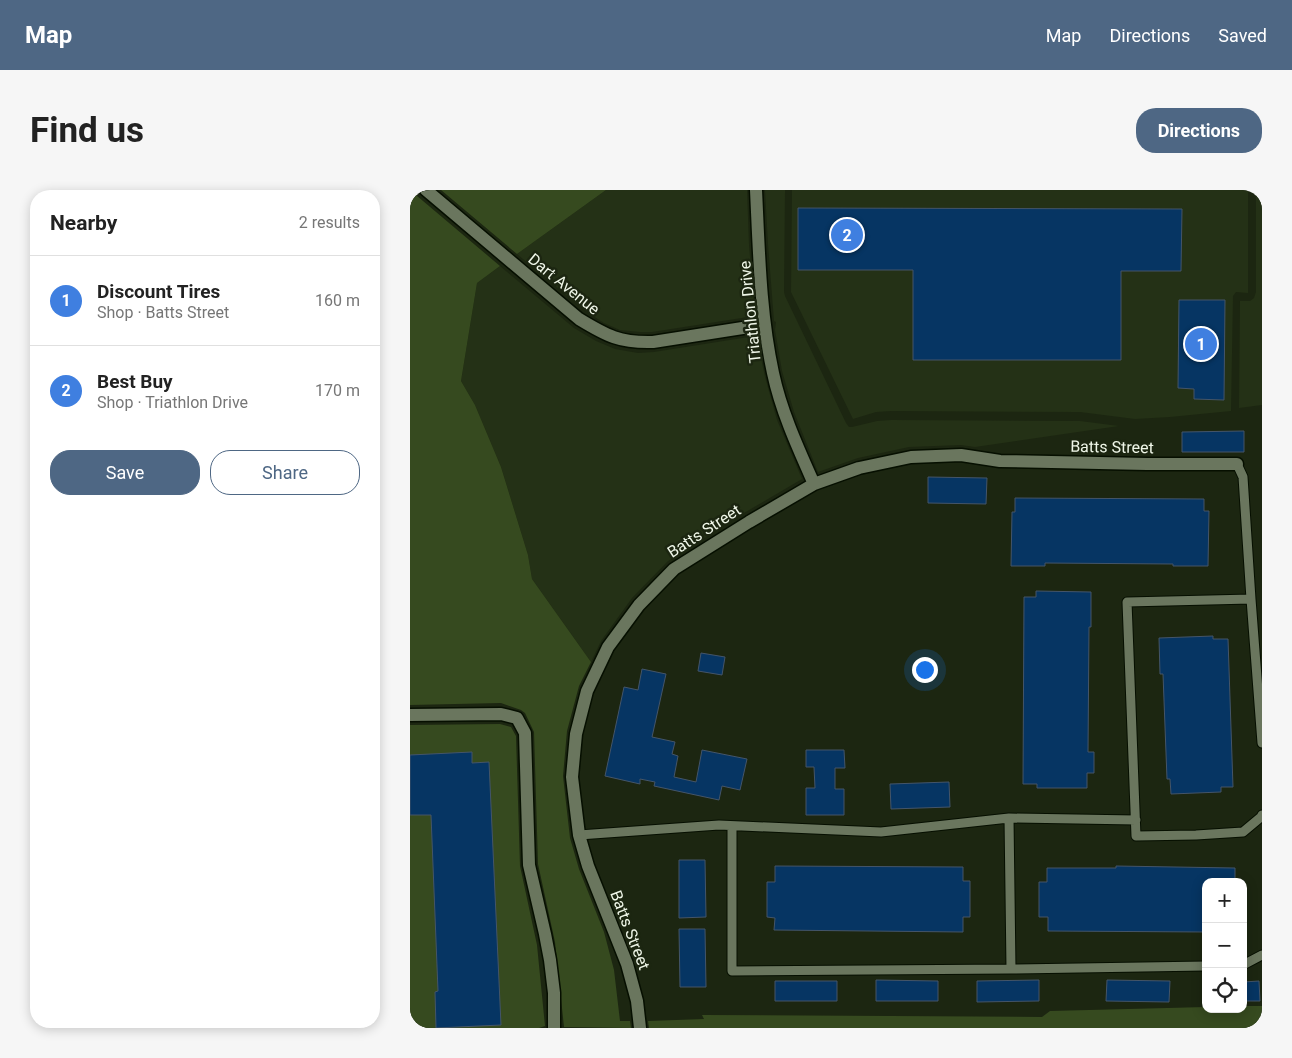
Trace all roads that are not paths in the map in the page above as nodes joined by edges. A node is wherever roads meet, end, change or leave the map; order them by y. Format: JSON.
{"nodes":[{"id":1,"x":426,"y":190,"type":"edge"},
{"id":2,"x":756,"y":190,"type":"edge"},
{"id":3,"x":765,"y":330,"type":"junction"},
{"id":4,"x":1237,"y":464,"type":"joint"},
{"id":5,"x":814,"y":484,"type":"junction"},
{"id":6,"x":1251,"y":599,"type":"junction"},
{"id":7,"x":410,"y":715,"type":"edge"},
{"id":8,"x":1262,"y":743,"type":"edge"},
{"id":9,"x":1262,"y":815,"type":"edge"},
{"id":10,"x":1009,"y":818,"type":"junction"},
{"id":11,"x":1136,"y":820,"type":"junction"},
{"id":12,"x":732,"y":826,"type":"junction"},
{"id":13,"x":579,"y":835,"type":"junction"},
{"id":14,"x":1262,"y":955,"type":"edge"},
{"id":15,"x":1247,"y":963,"type":"edge"},
{"id":16,"x":1202,"y":966,"type":"edge"},
{"id":17,"x":1011,"y":969,"type":"junction"},
{"id":18,"x":554,"y":1028,"type":"edge"},
{"id":19,"x":640,"y":1028,"type":"edge"}],
"edges":[{"from":1,"to":3,"type":"street","name":"Dart Avenue"},
{"from":2,"to":3,"type":"street","name":"Triathlon Drive"},
{"from":3,"to":5,"type":"street","name":"Triathlon Drive"},
{"from":4,"to":5,"type":"street","name":"Batts Street"},
{"from":4,"to":6,"type":"lane"},
{"from":5,"to":13,"type":"street","name":"Batts Street"},
{"from":6,"to":8,"type":"lane"},
{"from":6,"to":11,"type":"lane"},
{"from":7,"to":18,"type":"street"},
{"from":9,"to":11,"type":"lane"},
{"from":10,"to":11,"type":"lane"},
{"from":10,"to":12,"type":"lane"},
{"from":10,"to":17,"type":"lane"},
{"from":12,"to":13,"type":"lane"},
{"from":12,"to":17,"type":"lane"},
{"from":13,"to":19,"type":"street","name":"Batts Street"},
{"from":14,"to":15,"type":"lane"},
{"from":16,"to":17,"type":"lane"}]}
